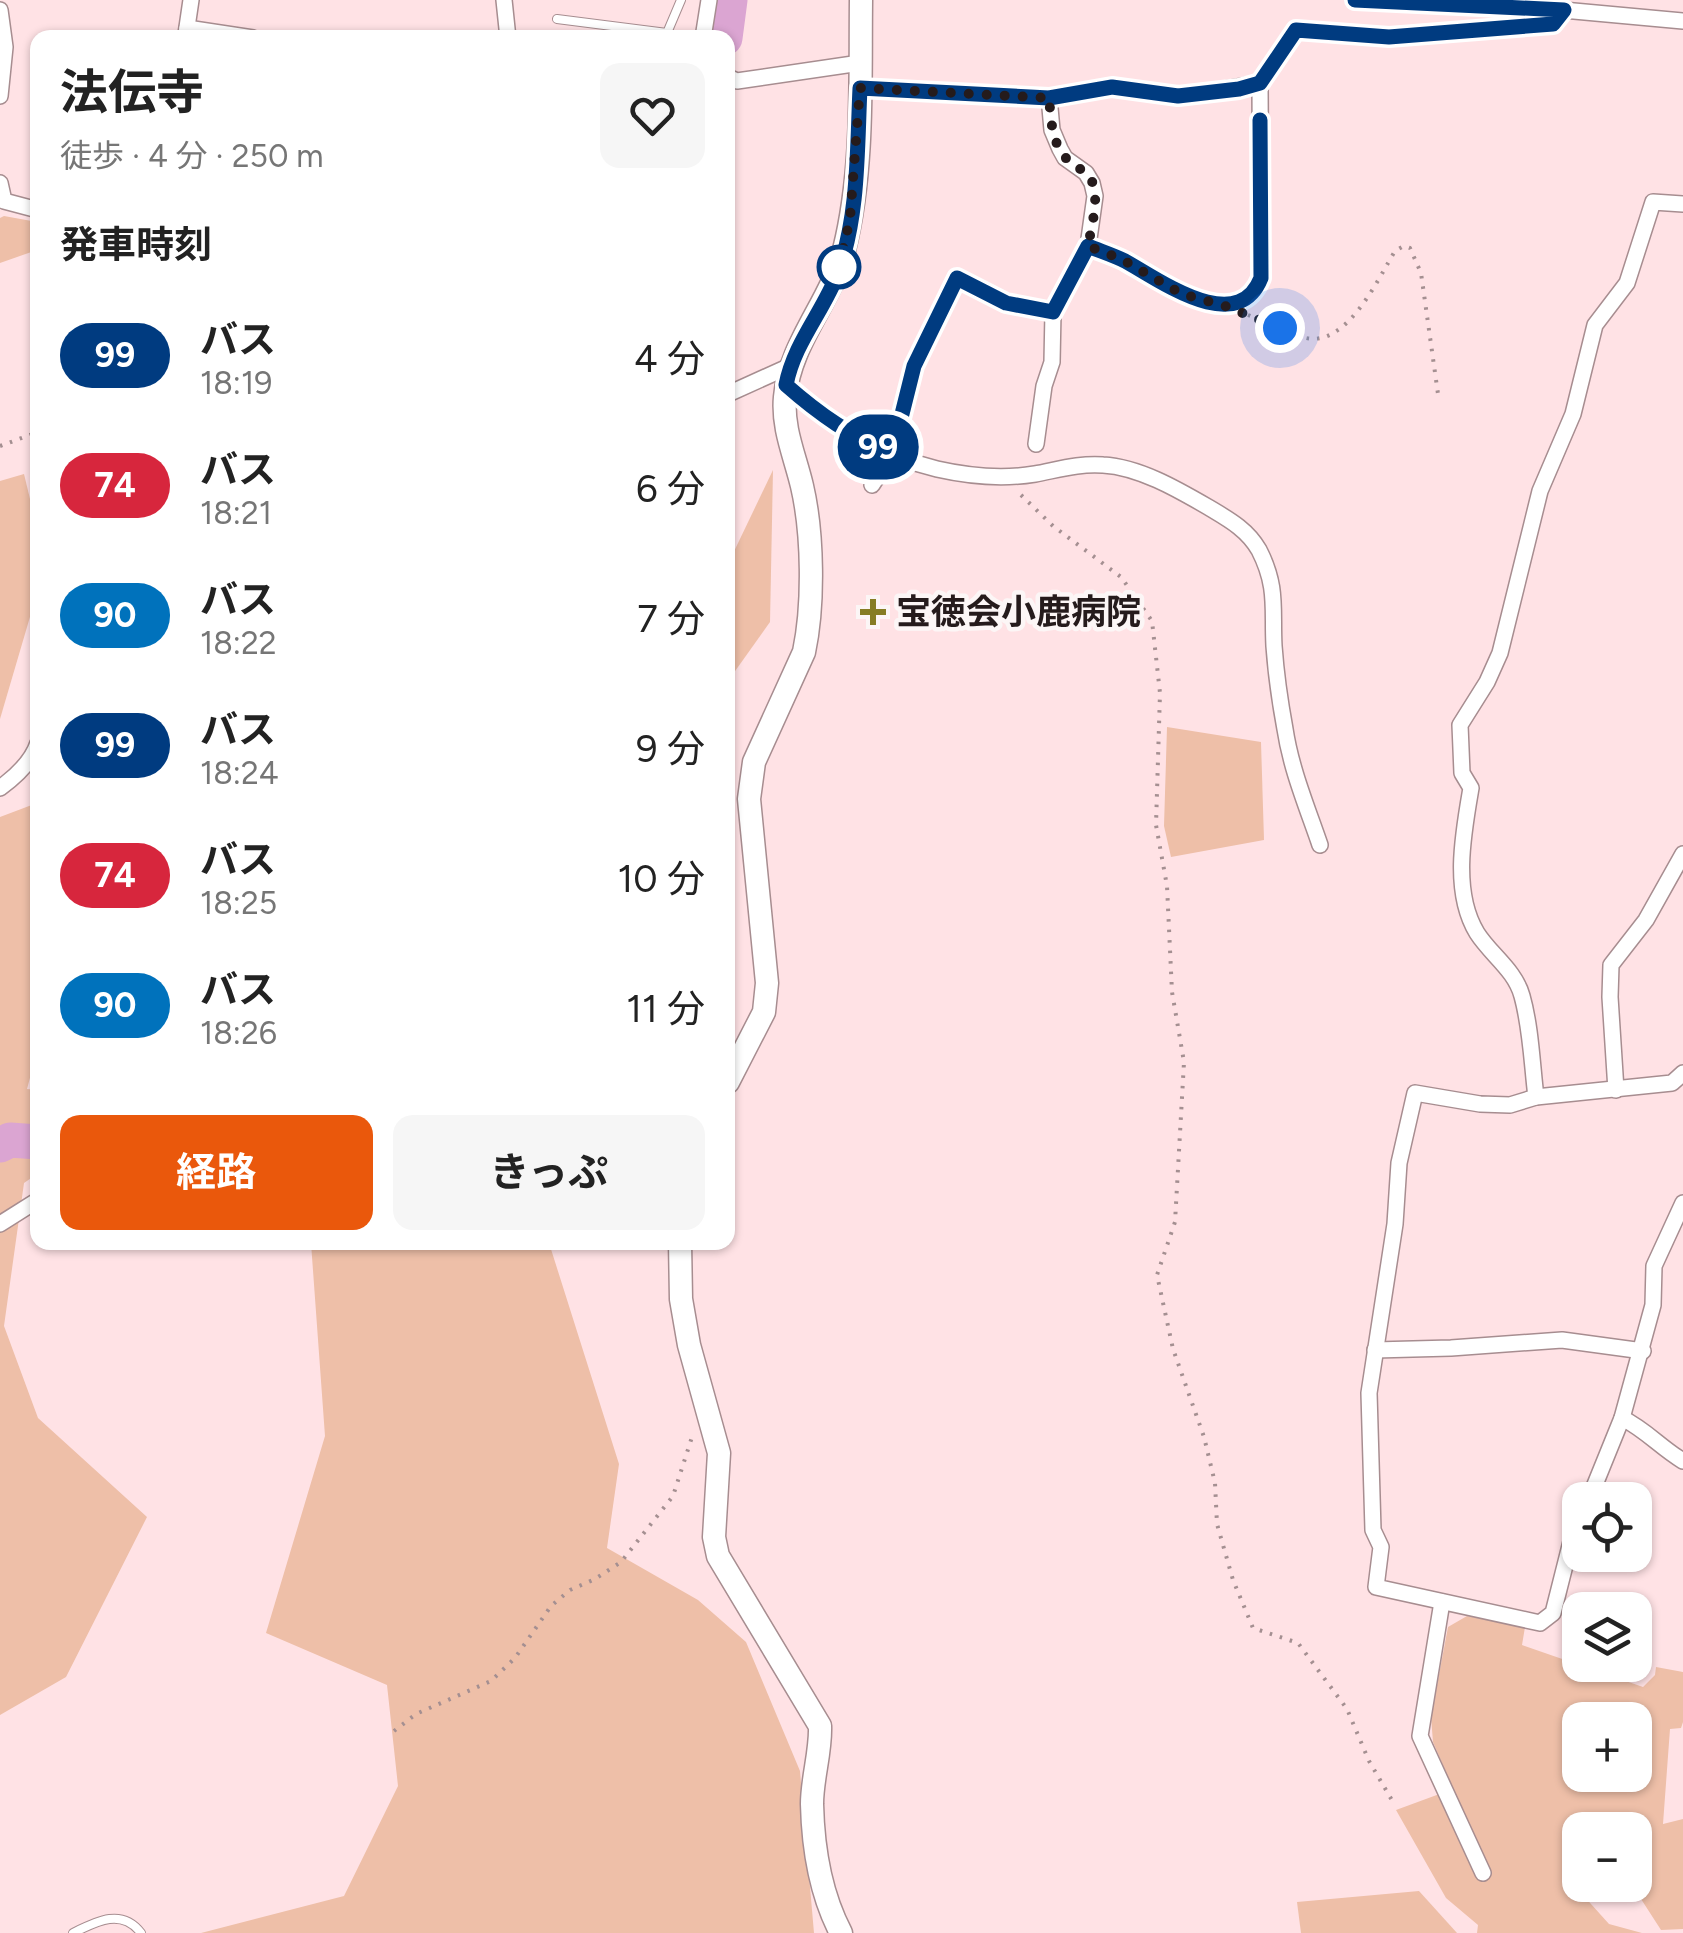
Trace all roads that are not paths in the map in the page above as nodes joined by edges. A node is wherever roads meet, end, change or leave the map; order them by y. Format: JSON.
{"nodes":[{"id":1,"x":190,"y":0,"type":"edge"},
{"id":2,"x":504,"y":0,"type":"edge"},
{"id":3,"x":681,"y":0,"type":"edge"},
{"id":4,"x":709,"y":0,"type":"edge"},
{"id":5,"x":861,"y":0,"type":"edge"},
{"id":6,"x":1355,"y":0,"type":"edge"},
{"id":7,"x":0,"y":10,"type":"edge"},
{"id":8,"x":1564,"y":10,"type":"junction"},
{"id":9,"x":558,"y":18,"type":"dead end"},
{"id":10,"x":1683,"y":22,"type":"edge"},
{"id":11,"x":186,"y":30,"type":"edge"},
{"id":12,"x":507,"y":30,"type":"edge"},
{"id":13,"x":651,"y":30,"type":"edge"},
{"id":14,"x":668,"y":30,"type":"edge"},
{"id":15,"x":704,"y":30,"type":"edge"},
{"id":16,"x":860,"y":63,"type":"junction"},
{"id":17,"x":735,"y":80,"type":"edge"},
{"id":18,"x":1260,"y":83,"type":"junction"},
{"id":19,"x":860,"y":88,"type":"junction"},
{"id":20,"x":0,"y":96,"type":"edge"},
{"id":21,"x":1049,"y":98,"type":"junction"},
{"id":22,"x":0,"y":184,"type":"edge"},
{"id":23,"x":2,"y":202,"type":"edge"},
{"id":24,"x":1683,"y":204,"type":"edge"},
{"id":25,"x":30,"y":208,"type":"edge"},
{"id":26,"x":1088,"y":246,"type":"junction"},
{"id":27,"x":1053,"y":312,"type":"junction"},
{"id":28,"x":788,"y":375,"type":"junction"},
{"id":29,"x":735,"y":392,"type":"edge"},
{"id":30,"x":1036,"y":444,"type":"dead end"},
{"id":31,"x":892,"y":454,"type":"junction"},
{"id":32,"x":872,"y":484,"type":"dead end"},
{"id":33,"x":30,"y":758,"type":"edge"},
{"id":34,"x":0,"y":788,"type":"edge"},
{"id":35,"x":1320,"y":845,"type":"dead end"},
{"id":36,"x":1683,"y":854,"type":"edge"},
{"id":37,"x":735,"y":1068,"type":"edge"},
{"id":38,"x":1683,"y":1073,"type":"edge"},
{"id":39,"x":1616,"y":1090,"type":"junction"},
{"id":40,"x":1536,"y":1097,"type":"junction"},
{"id":41,"x":1683,"y":1204,"type":"edge"},
{"id":42,"x":30,"y":1205,"type":"edge"},
{"id":43,"x":0,"y":1224,"type":"edge"},
{"id":44,"x":680,"y":1250,"type":"edge"},
{"id":45,"x":1375,"y":1350,"type":"junction"},
{"id":46,"x":1643,"y":1351,"type":"junction"},
{"id":47,"x":1622,"y":1418,"type":"junction"},
{"id":48,"x":1683,"y":1461,"type":"edge"},
{"id":49,"x":1596,"y":1482,"type":"edge"},
{"id":50,"x":1563,"y":1572,"type":"edge"},
{"id":51,"x":1442,"y":1602,"type":"junction"},
{"id":52,"x":1483,"y":1874,"type":"dead end"},
{"id":53,"x":73,"y":1933,"type":"edge"},
{"id":54,"x":142,"y":1933,"type":"edge"},
{"id":55,"x":841,"y":1933,"type":"edge"}],
"edges":[{"from":1,"to":11,"type":"street"},
{"from":2,"to":12,"type":"street"},
{"from":3,"to":14,"type":"lane"},
{"from":4,"to":15,"type":"street"},
{"from":5,"to":16,"type":"street"},
{"from":6,"to":8,"type":"street"},
{"from":7,"to":20,"type":"street"},
{"from":8,"to":10,"type":"street"},
{"from":8,"to":18,"type":"street"},
{"from":9,"to":13,"type":"lane"},
{"from":16,"to":17,"type":"street"},
{"from":16,"to":19,"type":"street"},
{"from":18,"to":21,"type":"street"},
{"from":18,"to":26,"type":"street"},
{"from":19,"to":21,"type":"street"},
{"from":19,"to":28,"type":"street"},
{"from":21,"to":26,"type":"street"},
{"from":22,"to":23,"type":"street"},
{"from":23,"to":25,"type":"street"},
{"from":24,"to":40,"type":"street"},
{"from":26,"to":27,"type":"street"},
{"from":27,"to":30,"type":"street"},
{"from":27,"to":31,"type":"street"},
{"from":28,"to":29,"type":"street"},
{"from":28,"to":31,"type":"street"},
{"from":28,"to":37,"type":"street"},
{"from":31,"to":32,"type":"street"},
{"from":31,"to":35,"type":"street"},
{"from":33,"to":34,"type":"street"},
{"from":36,"to":39,"type":"street"},
{"from":38,"to":39,"type":"street"},
{"from":39,"to":40,"type":"street"},
{"from":40,"to":45,"type":"street"},
{"from":41,"to":46,"type":"street"},
{"from":42,"to":43,"type":"street"},
{"from":44,"to":55,"type":"street"},
{"from":45,"to":46,"type":"street"},
{"from":45,"to":51,"type":"street"},
{"from":46,"to":47,"type":"street"},
{"from":47,"to":48,"type":"street"},
{"from":47,"to":49,"type":"street"},
{"from":50,"to":51,"type":"street"},
{"from":51,"to":52,"type":"street"},
{"from":53,"to":54,"type":"lane"}]}
